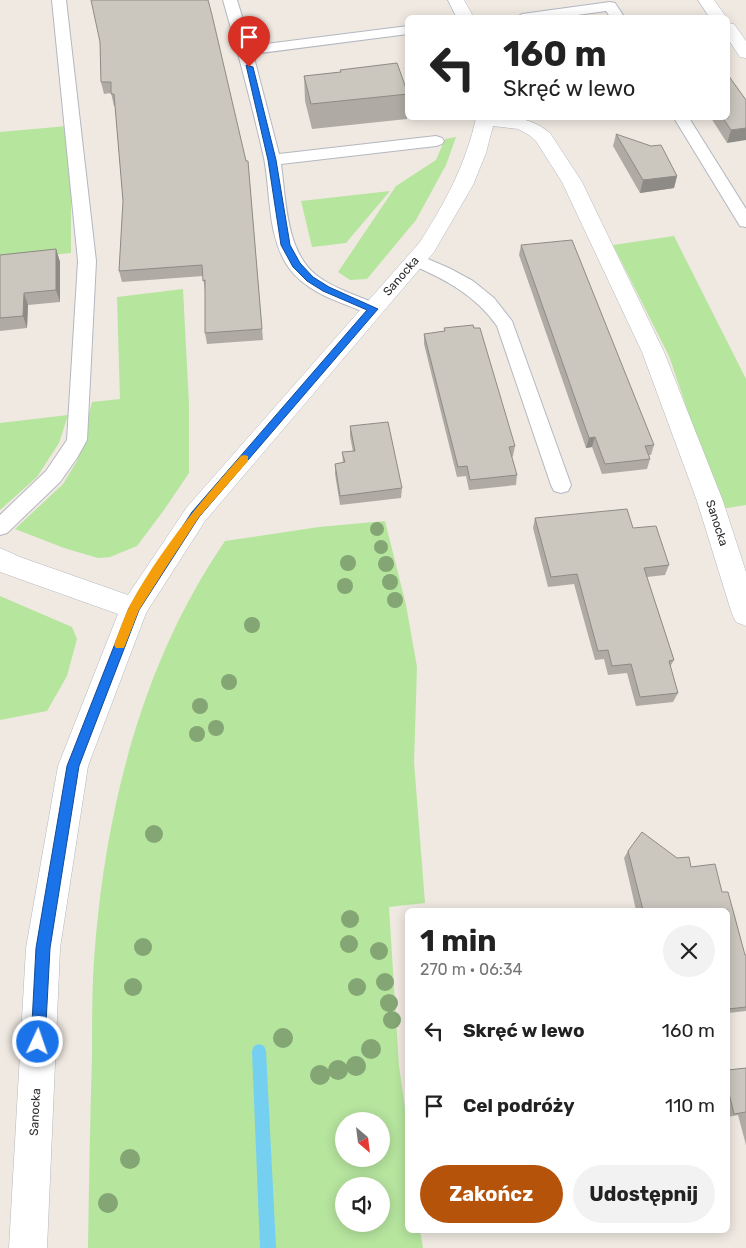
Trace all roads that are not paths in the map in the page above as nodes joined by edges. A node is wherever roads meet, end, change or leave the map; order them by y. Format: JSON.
{"nodes":[{"id":1,"x":59,"y":0,"type":"edge"},
{"id":2,"x":230,"y":0,"type":"edge"},
{"id":3,"x":456,"y":0,"type":"edge"},
{"id":4,"x":706,"y":0,"type":"edge"},
{"id":5,"x":464,"y":15,"type":"edge"},
{"id":6,"x":544,"y":15,"type":"edge"},
{"id":7,"x":616,"y":15,"type":"edge"},
{"id":8,"x":717,"y":15,"type":"edge"},
{"id":9,"x":405,"y":30,"type":"edge"},
{"id":10,"x":730,"y":31,"type":"edge"},
{"id":11,"x":245,"y":51,"type":"junction"},
{"id":12,"x":746,"y":53,"type":"edge"},
{"id":13,"x":485,"y":120,"type":"edge"},
{"id":14,"x":498,"y":120,"type":"edge"},
{"id":15,"x":682,"y":120,"type":"edge"},
{"id":16,"x":436,"y":141,"type":"dead end"},
{"id":17,"x":272,"y":160,"type":"junction"},
{"id":18,"x":746,"y":222,"type":"edge"},
{"id":19,"x":416,"y":260,"type":"junction"},
{"id":20,"x":373,"y":309,"type":"junction"},
{"id":21,"x":562,"y":485,"type":"dead end"},
{"id":22,"x":0,"y":527,"type":"edge"},
{"id":23,"x":0,"y":559,"type":"edge"},
{"id":24,"x":134,"y":608,"type":"junction"},
{"id":25,"x":746,"y":614,"type":"edge"},
{"id":26,"x":28,"y":1248,"type":"edge"}],
"edges":[{"from":1,"to":22,"type":"lane"},
{"from":2,"to":11,"type":"lane"},
{"from":3,"to":5,"type":"street"},
{"from":4,"to":8,"type":"street"},
{"from":6,"to":7,"type":"lane"},
{"from":9,"to":11,"type":"lane"},
{"from":10,"to":12,"type":"street"},
{"from":11,"to":17,"type":"lane"},
{"from":13,"to":19,"type":"street","name":"Sanocka"},
{"from":14,"to":25,"type":"street","name":"Sanocka"},
{"from":15,"to":18,"type":"lane"},
{"from":16,"to":17,"type":"lane"},
{"from":17,"to":20,"type":"lane"},
{"from":19,"to":20,"type":"street","name":"Sanocka"},
{"from":19,"to":21,"type":"lane"},
{"from":20,"to":24,"type":"street","name":"Sanocka"},
{"from":23,"to":24,"type":"street"},
{"from":24,"to":26,"type":"street","name":"Sanocka"}]}
